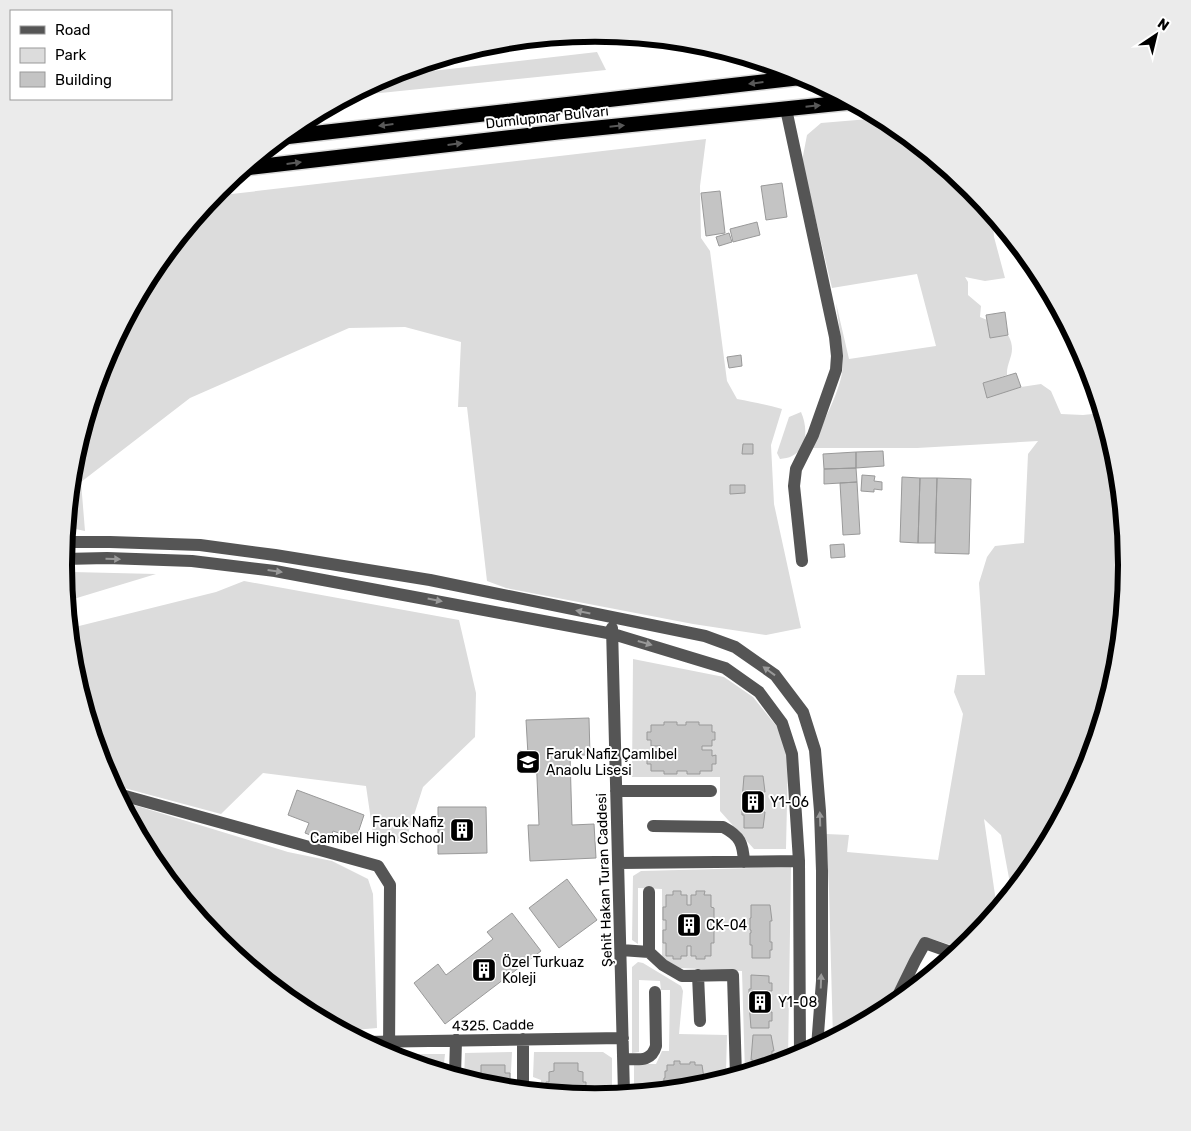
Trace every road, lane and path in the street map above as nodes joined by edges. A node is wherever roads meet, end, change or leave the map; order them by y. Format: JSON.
{"nodes":[{"id":1,"x":788,"y":79,"type":"edge"},
{"id":2,"x":840,"y":103,"type":"edge"},
{"id":3,"x":786,"y":109,"type":"junction"},
{"id":4,"x":299,"y":135,"type":"edge"},
{"id":5,"x":258,"y":167,"type":"edge"},
{"id":6,"x":73,"y":542,"type":"edge"},
{"id":7,"x":72,"y":559,"type":"edge"},
{"id":8,"x":802,"y":561,"type":"dead end"},
{"id":9,"x":612,"y":618,"type":"junction"},
{"id":10,"x":612,"y":634,"type":"junction"},
{"id":11,"x":616,"y":791,"type":"junction"},
{"id":12,"x":711,"y":791,"type":"dead end"},
{"id":13,"x":126,"y":796,"type":"edge"},
{"id":14,"x":653,"y":826,"type":"dead end"},
{"id":15,"x":799,"y":861,"type":"junction"},
{"id":16,"x":744,"y":862,"type":"junction"},
{"id":17,"x":618,"y":863,"type":"junction"},
{"id":18,"x":649,"y":892,"type":"dead end"},
{"id":19,"x":621,"y":950,"type":"junction"},
{"id":20,"x":948,"y":951,"type":"edge"},
{"id":21,"x":649,"y":952,"type":"junction"},
{"id":22,"x":698,"y":975,"type":"junction"},
{"id":23,"x":901,"y":989,"type":"edge"},
{"id":24,"x":655,"y":992,"type":"dead end"},
{"id":25,"x":700,"y":1021,"type":"dead end"},
{"id":26,"x":623,"y":1038,"type":"junction"},
{"id":27,"x":523,"y":1039,"type":"junction"},
{"id":28,"x":818,"y":1039,"type":"edge"},
{"id":29,"x":456,"y":1040,"type":"junction"},
{"id":30,"x":378,"y":1041,"type":"edge"},
{"id":31,"x":390,"y":1041,"type":"junction"},
{"id":32,"x":389,"y":1046,"type":"edge"},
{"id":33,"x":800,"y":1047,"type":"edge"},
{"id":34,"x":623,"y":1059,"type":"junction"},
{"id":35,"x":455,"y":1070,"type":"edge"},
{"id":36,"x":736,"y":1070,"type":"edge"},
{"id":37,"x":524,"y":1083,"type":"edge"},
{"id":38,"x":624,"y":1087,"type":"edge"}],
"edges":[{"from":1,"to":4,"type":"highway","name":"Dumlupınar Bulvarı","one_way":true},
{"from":3,"to":2,"type":"highway","name":"Dumlupınar Bulvarı","one_way":true},
{"from":5,"to":3,"type":"highway","name":"Dumlupınar Bulvarı","one_way":true},
{"from":3,"to":8,"type":"street"},
{"from":9,"to":6,"type":"street","one_way":true},
{"from":7,"to":10,"type":"street","one_way":true},
{"from":9,"to":10,"type":"street","name":"Şehit Hakan Turan Caddesi"},
{"from":28,"to":9,"type":"street","one_way":true},
{"from":10,"to":11,"type":"street","name":"Şehit Hakan Turan Caddesi"},
{"from":10,"to":15,"type":"street","one_way":true},
{"from":11,"to":12,"type":"street"},
{"from":11,"to":17,"type":"street","name":"Şehit Hakan Turan Caddesi"},
{"from":13,"to":31,"type":"street"},
{"from":14,"to":16,"type":"street"},
{"from":15,"to":16,"type":"street"},
{"from":15,"to":33,"type":"street"},
{"from":16,"to":17,"type":"street"},
{"from":17,"to":19,"type":"street","name":"Şehit Hakan Turan Caddesi"},
{"from":18,"to":21,"type":"street"},
{"from":19,"to":21,"type":"street"},
{"from":19,"to":26,"type":"street","name":"Şehit Hakan Turan Caddesi"},
{"from":20,"to":23,"type":"street"},
{"from":21,"to":22,"type":"street"},
{"from":22,"to":25,"type":"street"},
{"from":22,"to":36,"type":"street"},
{"from":24,"to":34,"type":"street"},
{"from":26,"to":27,"type":"street","name":"4325. Cadde"},
{"from":26,"to":34,"type":"street","name":"Şehit Hakan Turan Caddesi"},
{"from":27,"to":29,"type":"street","name":"4325. Cadde"},
{"from":27,"to":37,"type":"street"},
{"from":29,"to":31,"type":"street","name":"4325. Cadde"},
{"from":29,"to":35,"type":"street"},
{"from":30,"to":31,"type":"street","name":"4325. Cadde"},
{"from":31,"to":32,"type":"street"},
{"from":34,"to":38,"type":"street","name":"Şehit Hakan Turan Caddesi"}]}
